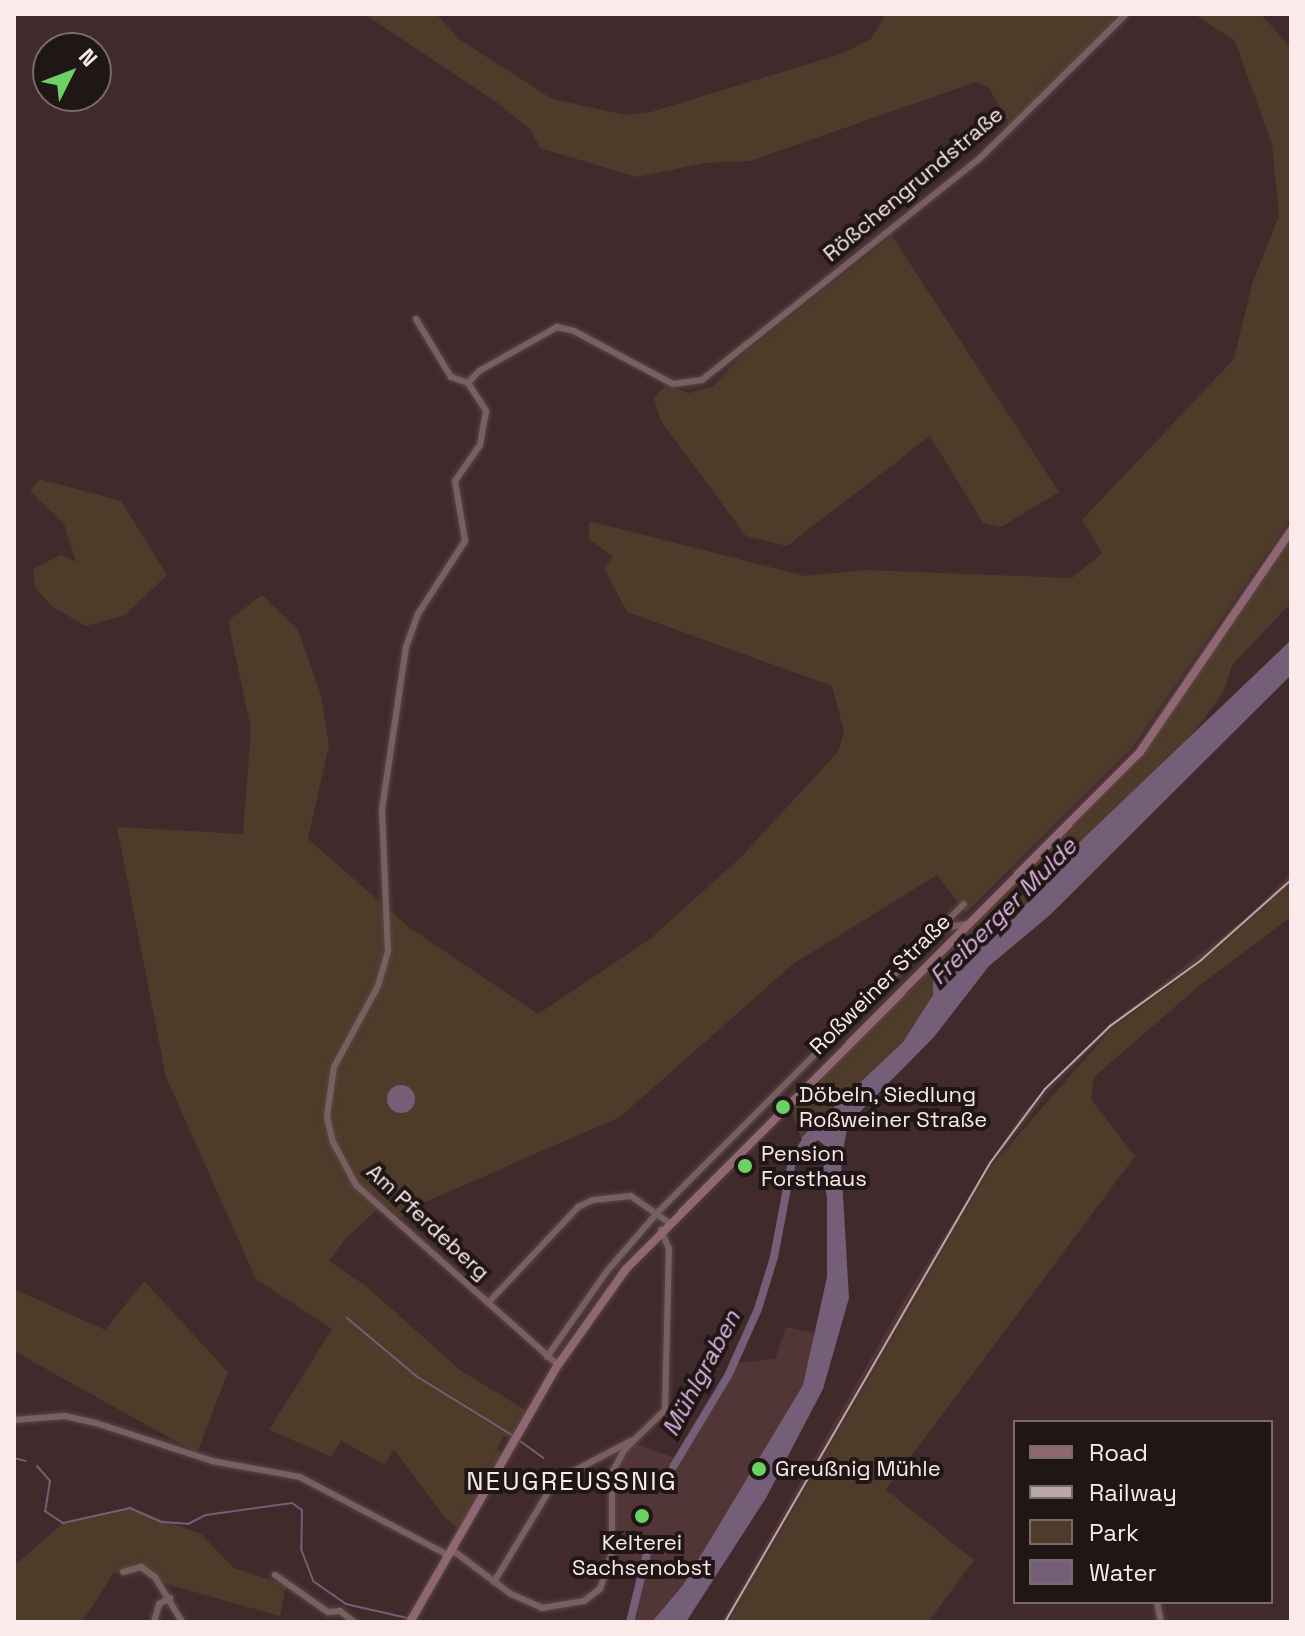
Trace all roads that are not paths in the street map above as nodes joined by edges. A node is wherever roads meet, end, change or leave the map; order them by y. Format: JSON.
{"nodes":[{"id":1,"x":1126,"y":14,"type":"edge"},
{"id":2,"x":416,"y":319,"type":"dead end"},
{"id":3,"x":468,"y":383,"type":"junction"},
{"id":4,"x":1291,"y":531,"type":"edge"},
{"id":5,"x":964,"y":904,"type":"dead end"},
{"id":6,"x":966,"y":924,"type":"junction"},
{"id":7,"x":940,"y":929,"type":"junction"},
{"id":8,"x":757,"y":1113,"type":"junction"},
{"id":9,"x":767,"y":1123,"type":"junction"},
{"id":10,"x":701,"y":1168,"type":"junction"},
{"id":11,"x":711,"y":1179,"type":"junction"},
{"id":12,"x":657,"y":1213,"type":"junction"},
{"id":13,"x":668,"y":1222,"type":"junction"},
{"id":14,"x":661,"y":1230,"type":"junction"},
{"id":15,"x":488,"y":1303,"type":"junction"},
{"id":16,"x":547,"y":1357,"type":"junction"},
{"id":17,"x":558,"y":1365,"type":"junction"},
{"id":18,"x":14,"y":1420,"type":"edge"},
{"id":19,"x":634,"y":1440,"type":"junction"},
{"id":20,"x":449,"y":1552,"type":"junction"},
{"id":21,"x":123,"y":1572,"type":"dead end"},
{"id":22,"x":275,"y":1575,"type":"dead end"},
{"id":23,"x":494,"y":1582,"type":"junction"},
{"id":24,"x":170,"y":1598,"type":"junction"},
{"id":25,"x":328,"y":1612,"type":"junction"},
{"id":26,"x":411,"y":1620,"type":"edge"},
{"id":27,"x":154,"y":1622,"type":"edge"},
{"id":28,"x":182,"y":1622,"type":"edge"},
{"id":29,"x":324,"y":1622,"type":"edge"},
{"id":30,"x":354,"y":1622,"type":"edge"}],
"edges":[{"from":1,"to":3,"type":"street","name":"Rößchengrundstraße"},
{"from":2,"to":3,"type":"street"},
{"from":3,"to":15,"type":"street","name":"Am Pferdeberg"},
{"from":4,"to":6,"type":"main road","name":"Roßweiner Straße"},
{"from":5,"to":7,"type":"street"},
{"from":6,"to":7,"type":"street"},
{"from":6,"to":9,"type":"main road","name":"Roßweiner Straße"},
{"from":7,"to":8,"type":"street"},
{"from":8,"to":9,"type":"street"},
{"from":8,"to":10,"type":"street"},
{"from":9,"to":11,"type":"main road","name":"Roßweiner Straße"},
{"from":10,"to":11,"type":"street"},
{"from":10,"to":12,"type":"street"},
{"from":11,"to":13,"type":"main road","name":"Roßweiner Straße"},
{"from":12,"to":13,"type":"street"},
{"from":12,"to":15,"type":"street"},
{"from":12,"to":16,"type":"street"},
{"from":13,"to":14,"type":"main road","name":"Roßweiner Straße"},
{"from":14,"to":17,"type":"main road","name":"Roßweiner Straße"},
{"from":14,"to":19,"type":"street"},
{"from":15,"to":16,"type":"street","name":"Am Pferdeberg"},
{"from":16,"to":17,"type":"street","name":"Am Pferdeberg"},
{"from":17,"to":20,"type":"main road","name":"Roßweiner Straße"},
{"from":18,"to":20,"type":"street"},
{"from":19,"to":23,"type":"street"},
{"from":19,"to":23,"type":"street"},
{"from":20,"to":23,"type":"street"},
{"from":20,"to":26,"type":"main road","name":"Roßweiner Straße"},
{"from":21,"to":24,"type":"street"},
{"from":22,"to":25,"type":"street"},
{"from":24,"to":27,"type":"street"},
{"from":24,"to":28,"type":"street"},
{"from":25,"to":29,"type":"street"},
{"from":25,"to":30,"type":"street"}]}
